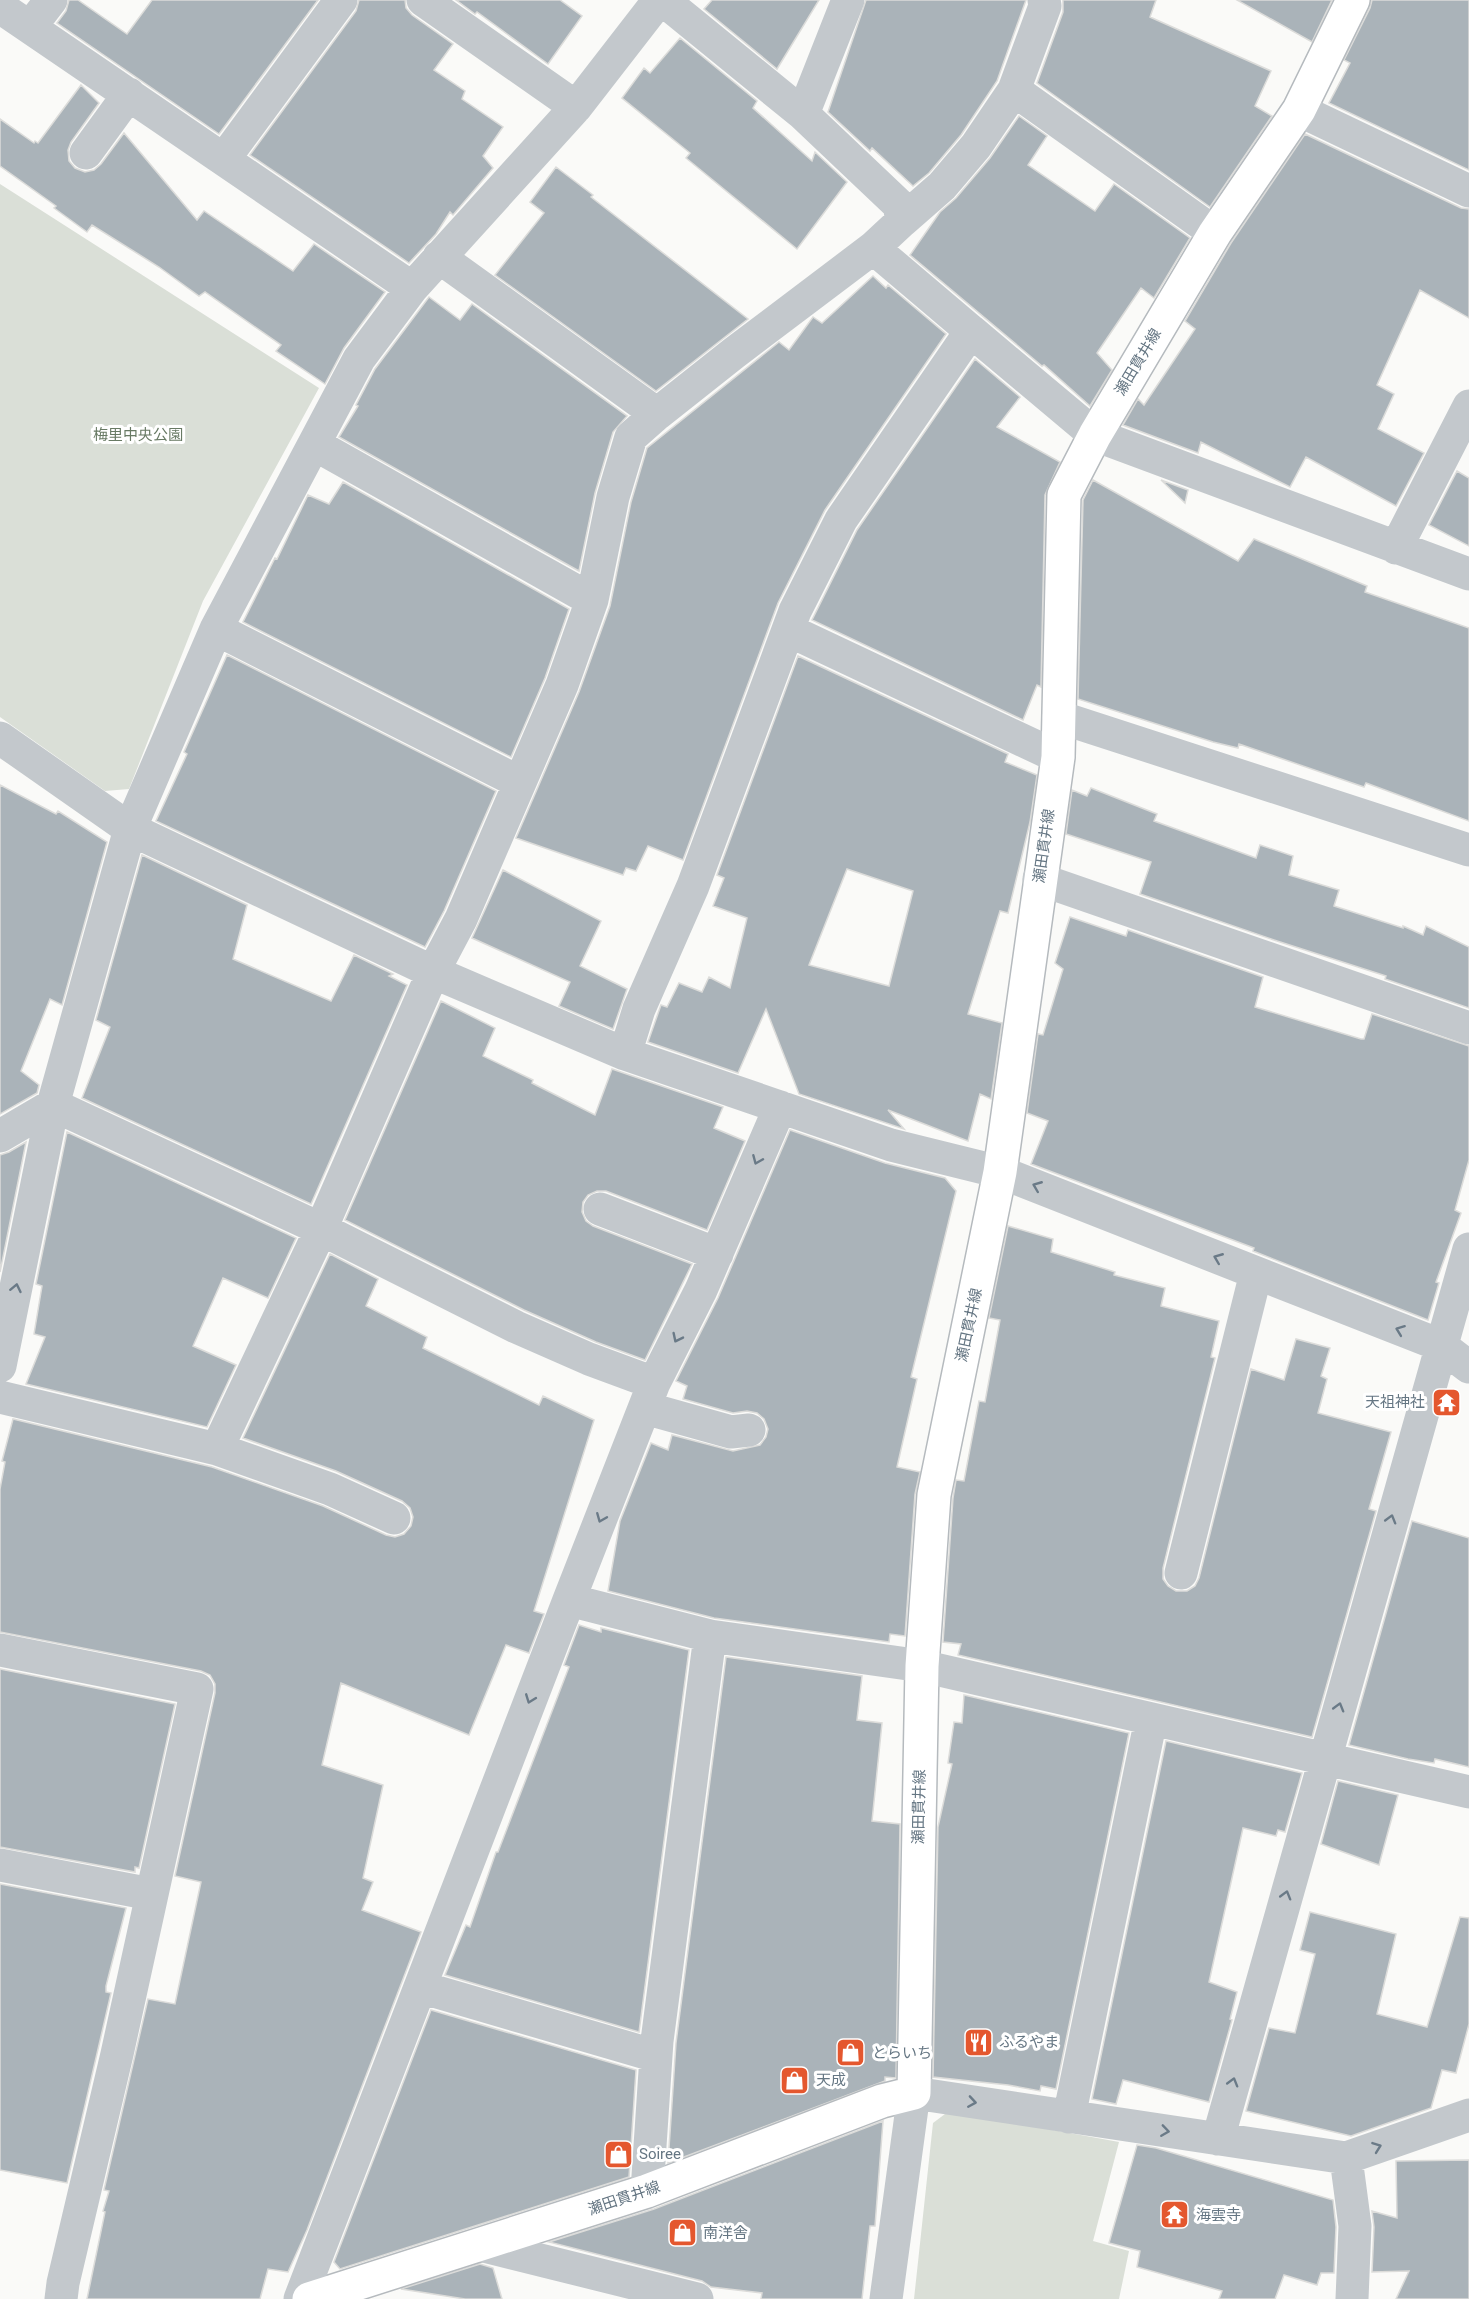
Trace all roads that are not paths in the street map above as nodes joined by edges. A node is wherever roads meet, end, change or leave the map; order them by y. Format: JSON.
{"nodes":[{"id":1,"x":51,"y":0,"type":"edge"},
{"id":2,"x":341,"y":0,"type":"edge"},
{"id":3,"x":423,"y":0,"type":"edge"},
{"id":4,"x":661,"y":0,"type":"edge"},
{"id":5,"x":848,"y":0,"type":"edge"},
{"id":6,"x":1044,"y":0,"type":"edge"},
{"id":7,"x":1353,"y":0,"type":"edge"},
{"id":8,"x":0,"y":7,"type":"edge"},
{"id":9,"x":31,"y":26,"type":"junction"},
{"id":10,"x":1014,"y":90,"type":"junction"},
{"id":11,"x":129,"y":94,"type":"junction"},
{"id":12,"x":576,"y":107,"type":"junction"},
{"id":13,"x":1299,"y":110,"type":"junction"},
{"id":14,"x":803,"y":114,"type":"junction"},
{"id":15,"x":86,"y":153,"type":"dead end"},
{"id":16,"x":224,"y":159,"type":"junction"},
{"id":17,"x":1469,"y":191,"type":"edge"},
{"id":18,"x":902,"y":221,"type":"junction"},
{"id":19,"x":1215,"y":233,"type":"junction"},
{"id":20,"x":873,"y":248,"type":"junction"},
{"id":21,"x":439,"y":257,"type":"junction"},
{"id":22,"x":412,"y":288,"type":"junction"},
{"id":23,"x":971,"y":331,"type":"junction"},
{"id":24,"x":1469,"y":406,"type":"edge"},
{"id":25,"x":657,"y":414,"type":"junction"},
{"id":26,"x":1095,"y":435,"type":"junction"},
{"id":27,"x":314,"y":444,"type":"junction"},
{"id":28,"x":1396,"y":548,"type":"junction"},
{"id":29,"x":1469,"y":574,"type":"edge"},
{"id":30,"x":592,"y":600,"type":"junction"},
{"id":31,"x":216,"y":629,"type":"junction"},
{"id":32,"x":788,"y":630,"type":"junction"},
{"id":33,"x":1059,"y":717,"type":"junction"},
{"id":34,"x":0,"y":738,"type":"edge"},
{"id":35,"x":1058,"y":757,"type":"junction"},
{"id":36,"x":519,"y":782,"type":"junction"},
{"id":37,"x":130,"y":829,"type":"junction"},
{"id":38,"x":1469,"y":850,"type":"edge"},
{"id":39,"x":1039,"y":879,"type":"junction"},
{"id":40,"x":433,"y":972,"type":"junction"},
{"id":41,"x":1469,"y":1028,"type":"edge"},
{"id":42,"x":625,"y":1054,"type":"junction"},
{"id":43,"x":54,"y":1105,"type":"junction"},
{"id":44,"x":780,"y":1107,"type":"junction"},
{"id":45,"x":0,"y":1136,"type":"edge"},
{"id":46,"x":1000,"y":1172,"type":"junction"},
{"id":47,"x":600,"y":1209,"type":"dead end"},
{"id":48,"x":321,"y":1229,"type":"junction"},
{"id":49,"x":1469,"y":1249,"type":"edge"},
{"id":50,"x":717,"y":1254,"type":"junction"},
{"id":51,"x":1256,"y":1273,"type":"junction"},
{"id":52,"x":1440,"y":1346,"type":"junction"},
{"id":53,"x":0,"y":1366,"type":"edge"},
{"id":54,"x":1469,"y":1367,"type":"edge"},
{"id":55,"x":650,"y":1395,"type":"junction"},
{"id":56,"x":0,"y":1397,"type":"edge"},
{"id":57,"x":749,"y":1430,"type":"dead end"},
{"id":58,"x":217,"y":1449,"type":"junction"},
{"id":59,"x":394,"y":1518,"type":"dead end"},
{"id":60,"x":1180,"y":1573,"type":"dead end"},
{"id":61,"x":569,"y":1600,"type":"junction"},
{"id":62,"x":710,"y":1636,"type":"junction"},
{"id":63,"x":0,"y":1650,"type":"edge"},
{"id":64,"x":922,"y":1666,"type":"junction"},
{"id":65,"x":1151,"y":1719,"type":"junction"},
{"id":66,"x":1324,"y":1758,"type":"junction"},
{"id":67,"x":1469,"y":1792,"type":"edge"},
{"id":68,"x":0,"y":1865,"type":"edge"},
{"id":69,"x":151,"y":1894,"type":"junction"},
{"id":70,"x":420,"y":1987,"type":"junction"},
{"id":71,"x":656,"y":2056,"type":"junction"},
{"id":72,"x":914,"y":2093,"type":"junction"},
{"id":73,"x":1469,"y":2115,"type":"edge"},
{"id":74,"x":1069,"y":2117,"type":"junction"},
{"id":75,"x":1218,"y":2139,"type":"junction"},
{"id":76,"x":1346,"y":2158,"type":"junction"},
{"id":77,"x":647,"y":2191,"type":"junction"},
{"id":78,"x":480,"y":2246,"type":"junction"},
{"id":79,"x":61,"y":2299,"type":"edge"},
{"id":80,"x":300,"y":2299,"type":"edge"},
{"id":81,"x":309,"y":2299,"type":"edge"},
{"id":82,"x":697,"y":2299,"type":"edge"},
{"id":83,"x":886,"y":2299,"type":"edge"},
{"id":84,"x":1352,"y":2299,"type":"edge"}],
"edges":[{"from":1,"to":9,"type":"street"},
{"from":2,"to":16,"type":"street"},
{"from":3,"to":12,"type":"street"},
{"from":4,"to":12,"type":"street"},
{"from":4,"to":14,"type":"street"},
{"from":5,"to":14,"type":"street"},
{"from":6,"to":10,"type":"street"},
{"from":7,"to":13,"type":"main road","name":"瀬田貫井線"},
{"from":8,"to":9,"type":"street"},
{"from":9,"to":11,"type":"street"},
{"from":10,"to":18,"type":"street"},
{"from":10,"to":19,"type":"street"},
{"from":11,"to":15,"type":"street"},
{"from":11,"to":16,"type":"street"},
{"from":12,"to":21,"type":"street"},
{"from":13,"to":17,"type":"street"},
{"from":13,"to":19,"type":"main road","name":"瀬田貫井線"},
{"from":14,"to":18,"type":"street"},
{"from":16,"to":22,"type":"street"},
{"from":18,"to":20,"type":"street"},
{"from":19,"to":26,"type":"main road","name":"瀬田貫井線"},
{"from":20,"to":23,"type":"street"},
{"from":20,"to":25,"type":"street"},
{"from":21,"to":22,"type":"street"},
{"from":21,"to":25,"type":"street"},
{"from":22,"to":27,"type":"street"},
{"from":23,"to":26,"type":"street"},
{"from":23,"to":32,"type":"street"},
{"from":24,"to":28,"type":"street"},
{"from":25,"to":30,"type":"street"},
{"from":26,"to":28,"type":"street"},
{"from":26,"to":33,"type":"main road","name":"瀬田貫井線"},
{"from":27,"to":30,"type":"street"},
{"from":27,"to":31,"type":"street"},
{"from":28,"to":29,"type":"street"},
{"from":30,"to":36,"type":"street"},
{"from":31,"to":36,"type":"street"},
{"from":31,"to":37,"type":"street"},
{"from":32,"to":35,"type":"street"},
{"from":32,"to":42,"type":"street"},
{"from":33,"to":35,"type":"main road","name":"瀬田貫井線"},
{"from":33,"to":38,"type":"street"},
{"from":34,"to":37,"type":"street"},
{"from":35,"to":39,"type":"main road","name":"瀬田貫井線"},
{"from":36,"to":40,"type":"street"},
{"from":37,"to":40,"type":"street"},
{"from":37,"to":43,"type":"street"},
{"from":39,"to":41,"type":"street"},
{"from":39,"to":46,"type":"main road","name":"瀬田貫井線"},
{"from":40,"to":42,"type":"street"},
{"from":40,"to":48,"type":"street"},
{"from":42,"to":44,"type":"street"},
{"from":43,"to":45,"type":"street"},
{"from":43,"to":48,"type":"street"},
{"from":53,"to":43,"type":"street","one_way":true},
{"from":44,"to":46,"type":"street"},
{"from":44,"to":50,"type":"street","one_way":true},
{"from":51,"to":46,"type":"street","one_way":true},
{"from":46,"to":64,"type":"main road","name":"瀬田貫井線"},
{"from":47,"to":50,"type":"street"},
{"from":48,"to":55,"type":"street"},
{"from":48,"to":58,"type":"street"},
{"from":49,"to":52,"type":"street"},
{"from":50,"to":55,"type":"street","one_way":true},
{"from":52,"to":51,"type":"street","one_way":true},
{"from":51,"to":60,"type":"street"},
{"from":52,"to":54,"type":"street"},
{"from":66,"to":52,"type":"street","one_way":true},
{"from":55,"to":57,"type":"street"},
{"from":55,"to":61,"type":"street","one_way":true},
{"from":56,"to":58,"type":"street"},
{"from":58,"to":59,"type":"street"},
{"from":61,"to":62,"type":"street"},
{"from":61,"to":70,"type":"street","one_way":true},
{"from":62,"to":64,"type":"street"},
{"from":62,"to":71,"type":"street"},
{"from":63,"to":69,"type":"street"},
{"from":64,"to":65,"type":"street"},
{"from":64,"to":72,"type":"main road","name":"瀬田貫井線"},
{"from":65,"to":66,"type":"street"},
{"from":65,"to":74,"type":"street"},
{"from":66,"to":67,"type":"street"},
{"from":75,"to":66,"type":"street","one_way":true},
{"from":68,"to":69,"type":"street"},
{"from":69,"to":79,"type":"street"},
{"from":70,"to":71,"type":"street"},
{"from":70,"to":80,"type":"street"},
{"from":71,"to":77,"type":"street"},
{"from":72,"to":74,"type":"street","one_way":true},
{"from":72,"to":77,"type":"main road","name":"瀬田貫井線"},
{"from":72,"to":83,"type":"street"},
{"from":76,"to":73,"type":"street","one_way":true},
{"from":74,"to":75,"type":"street","one_way":true},
{"from":75,"to":76,"type":"street"},
{"from":76,"to":84,"type":"street"},
{"from":77,"to":78,"type":"main road","name":"瀬田貫井線"},
{"from":78,"to":81,"type":"main road","name":"瀬田貫井線"},
{"from":78,"to":82,"type":"street"}]}
